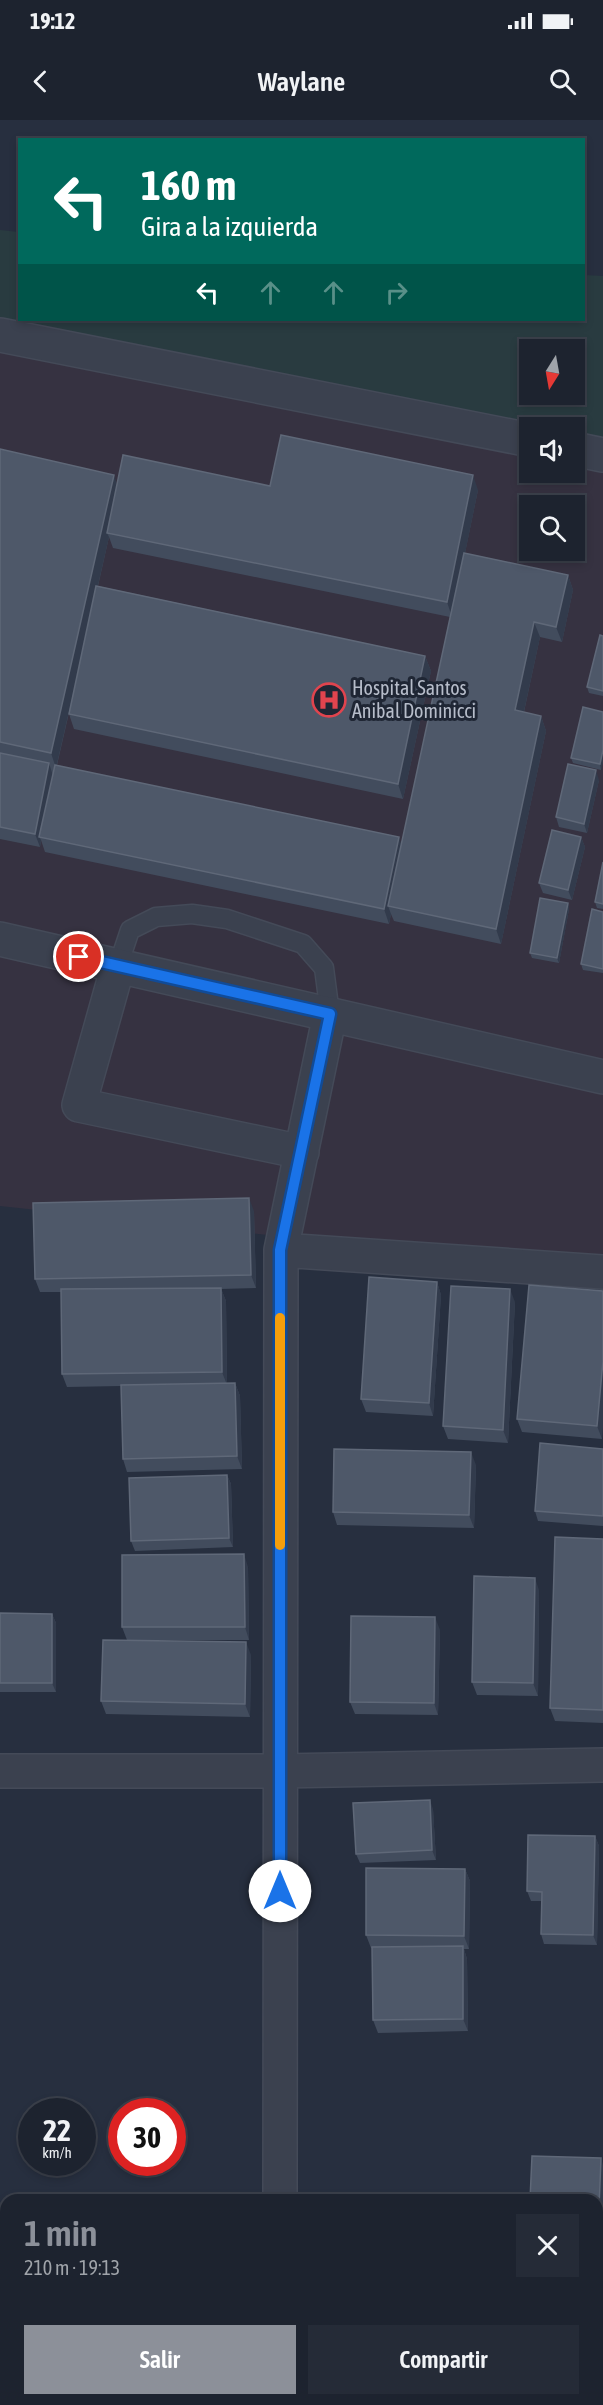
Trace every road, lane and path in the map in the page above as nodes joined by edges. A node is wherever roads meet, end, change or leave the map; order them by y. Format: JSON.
{"nodes":[{"id":1,"x":0,"y":335,"type":"edge"},
{"id":2,"x":519,"y":439,"type":"edge"},
{"id":3,"x":585,"y":451,"type":"edge"},
{"id":4,"x":603,"y":455,"type":"edge"},
{"id":5,"x":0,"y":939,"type":"edge"},
{"id":6,"x":118,"y":966,"type":"junction"},
{"id":7,"x":330,"y":1014,"type":"junction"},
{"id":8,"x":603,"y":1077,"type":"edge"},
{"id":9,"x":302,"y":1152,"type":"junction"},
{"id":10,"x":280,"y":1250,"type":"junction"},
{"id":11,"x":603,"y":1272,"type":"edge"},
{"id":12,"x":603,"y":1765,"type":"edge"},
{"id":13,"x":0,"y":1771,"type":"edge"},
{"id":14,"x":280,"y":1771,"type":"junction"},
{"id":15,"x":280,"y":2194,"type":"edge"}],
"edges":[{"from":1,"to":2,"type":"street"},
{"from":3,"to":4,"type":"street"},
{"from":5,"to":6,"type":"street"},
{"from":6,"to":7,"type":"street"},
{"from":6,"to":7,"type":"lane"},
{"from":6,"to":9,"type":"street"},
{"from":7,"to":8,"type":"street"},
{"from":7,"to":9,"type":"street"},
{"from":9,"to":10,"type":"street"},
{"from":10,"to":11,"type":"street"},
{"from":10,"to":14,"type":"street"},
{"from":12,"to":14,"type":"street"},
{"from":13,"to":14,"type":"street"},
{"from":14,"to":15,"type":"street"}]}
